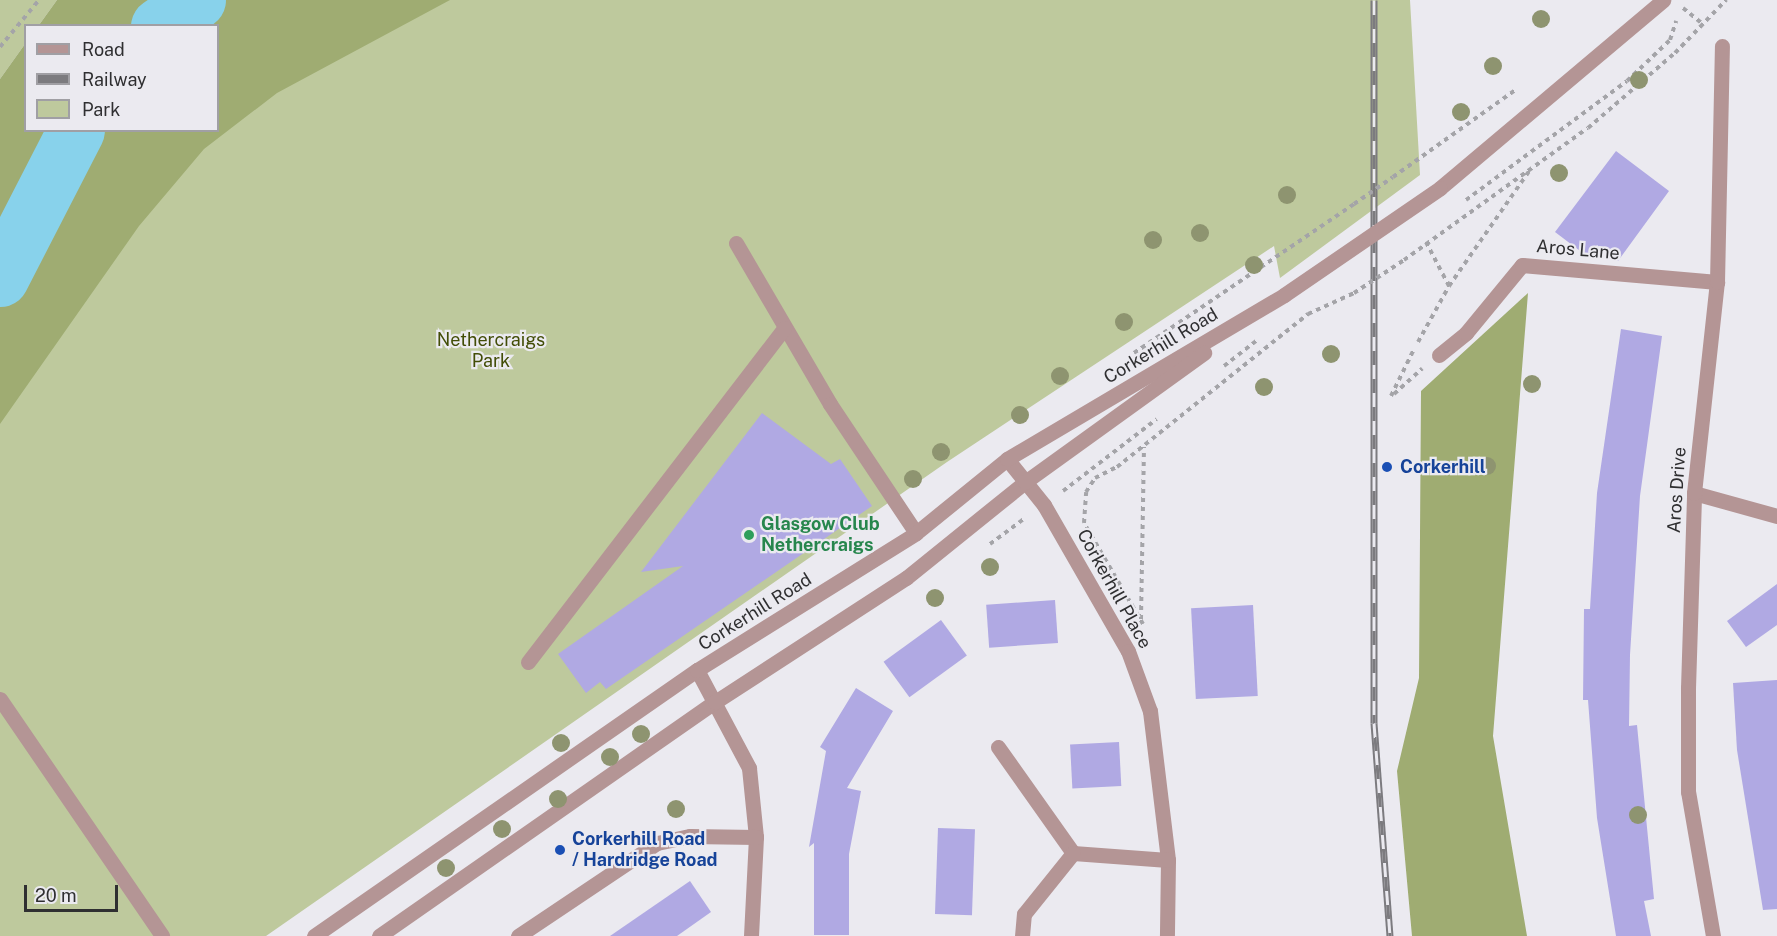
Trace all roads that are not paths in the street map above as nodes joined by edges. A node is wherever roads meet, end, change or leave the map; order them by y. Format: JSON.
{"nodes":[{"id":1,"x":1663,"y":0,"type":"edge"},
{"id":2,"x":1722,"y":46,"type":"dead end"},
{"id":3,"x":736,"y":243,"type":"dead end"},
{"id":4,"x":1717,"y":282,"type":"junction"},
{"id":5,"x":1284,"y":296,"type":"junction"},
{"id":6,"x":784,"y":328,"type":"junction"},
{"id":7,"x":1439,"y":355,"type":"road end"},
{"id":8,"x":1007,"y":459,"type":"junction"},
{"id":9,"x":1024,"y":482,"type":"junction"},
{"id":10,"x":1694,"y":493,"type":"junction"},
{"id":11,"x":1777,"y":516,"type":"edge"},
{"id":12,"x":916,"y":533,"type":"junction"},
{"id":13,"x":528,"y":662,"type":"dead end"},
{"id":14,"x":698,"y":670,"type":"junction"},
{"id":15,"x":0,"y":699,"type":"edge"},
{"id":16,"x":716,"y":702,"type":"junction"},
{"id":17,"x":998,"y":747,"type":"dead end"},
{"id":18,"x":756,"y":837,"type":"junction"},
{"id":19,"x":1073,"y":853,"type":"junction"},
{"id":20,"x":1168,"y":860,"type":"junction"},
{"id":21,"x":162,"y":936,"type":"edge"},
{"id":22,"x":314,"y":936,"type":"edge"},
{"id":23,"x":379,"y":936,"type":"edge"},
{"id":24,"x":519,"y":936,"type":"edge"},
{"id":25,"x":751,"y":936,"type":"edge"},
{"id":26,"x":1022,"y":936,"type":"edge"},
{"id":27,"x":1167,"y":936,"type":"edge"},
{"id":28,"x":1713,"y":936,"type":"edge"}],
"edges":[{"from":1,"to":5,"type":"street","name":"Corkerhill Road","bridge":true},
{"from":2,"to":4,"type":"street","name":"Aros Drive"},
{"from":3,"to":6,"type":"street"},
{"from":4,"to":7,"type":"street","name":"Aros Lane"},
{"from":4,"to":10,"type":"street","name":"Aros Drive"},
{"from":5,"to":8,"type":"street","name":"Corkerhill Road"},
{"from":5,"to":9,"type":"street","name":"Corkerhill Road"},
{"from":6,"to":12,"type":"street"},
{"from":6,"to":13,"type":"street"},
{"from":8,"to":9,"type":"street","name":"Corkerhill Place"},
{"from":8,"to":12,"type":"street","name":"Corkerhill Road"},
{"from":9,"to":16,"type":"street","name":"Corkerhill Road"},
{"from":9,"to":20,"type":"street","name":"Corkerhill Place"},
{"from":10,"to":11,"type":"street"},
{"from":10,"to":28,"type":"street","name":"Aros Drive"},
{"from":12,"to":14,"type":"street","name":"Corkerhill Road"},
{"from":14,"to":16,"type":"street"},
{"from":14,"to":22,"type":"street","name":"Corkerhill Road"},
{"from":15,"to":21,"type":"street"},
{"from":16,"to":18,"type":"street"},
{"from":16,"to":23,"type":"street","name":"Corkerhill Road"},
{"from":17,"to":19,"type":"street"},
{"from":18,"to":24,"type":"street"},
{"from":18,"to":25,"type":"street"},
{"from":19,"to":20,"type":"street"},
{"from":19,"to":26,"type":"street"},
{"from":20,"to":27,"type":"street","name":"Corkerhill Place"}]}
